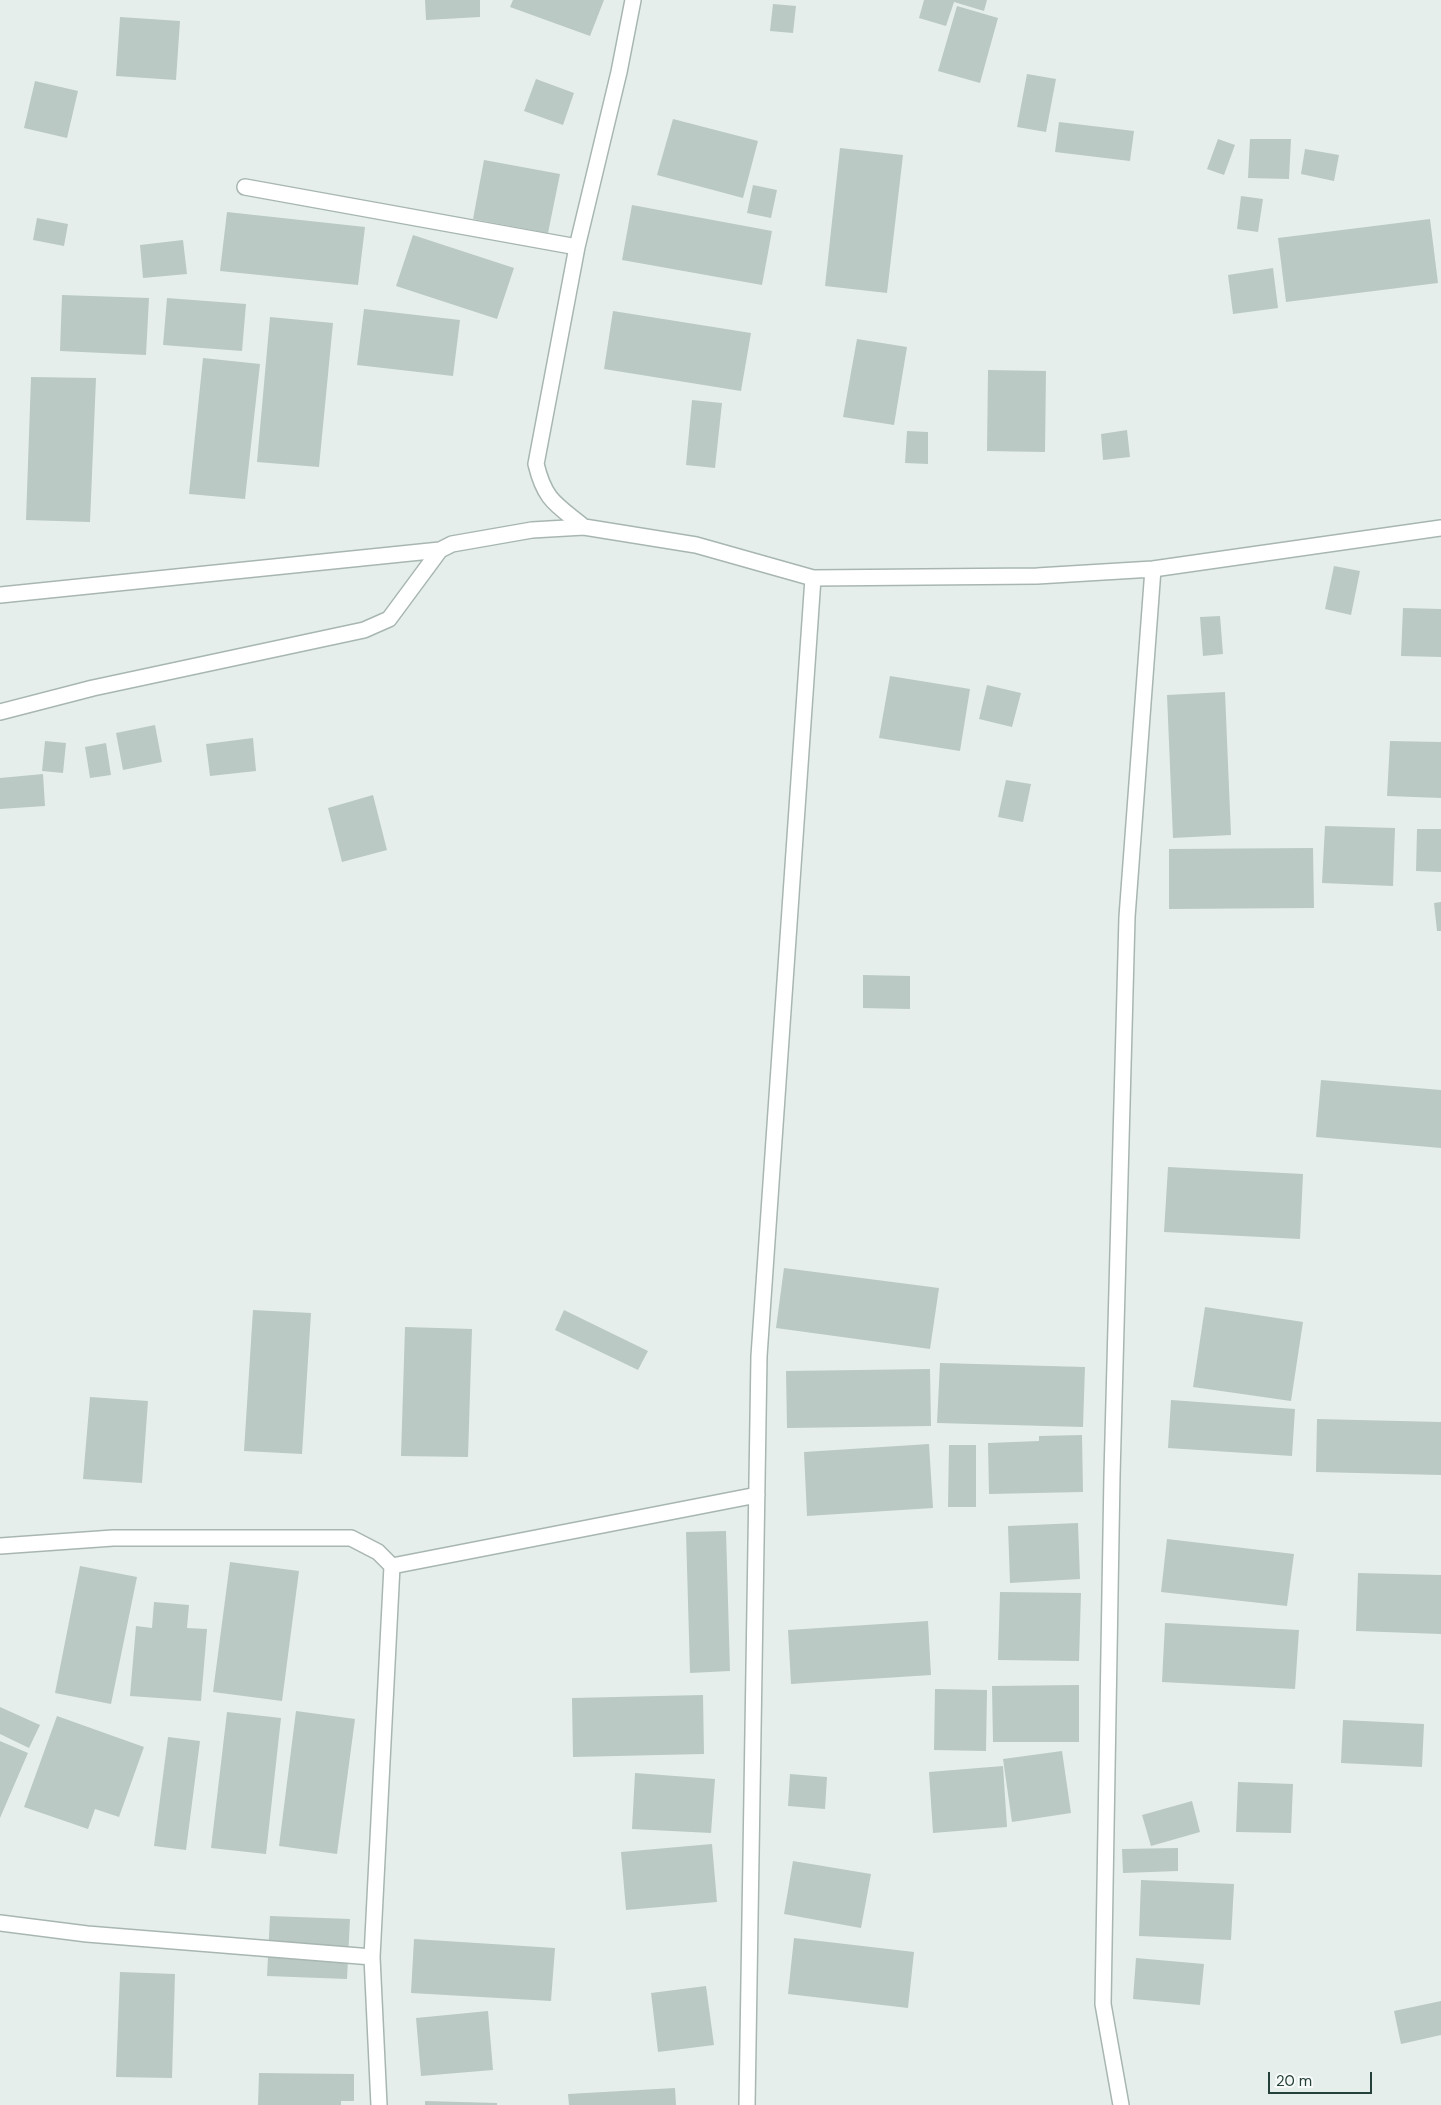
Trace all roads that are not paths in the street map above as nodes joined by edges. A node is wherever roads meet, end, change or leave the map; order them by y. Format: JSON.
{"nodes":[{"id":1,"x":632,"y":0,"type":"edge"},
{"id":2,"x":245,"y":187,"type":"dead end"},
{"id":3,"x":577,"y":247,"type":"junction"},
{"id":4,"x":584,"y":527,"type":"junction"},
{"id":5,"x":1441,"y":528,"type":"edge"},
{"id":6,"x":440,"y":550,"type":"junction"},
{"id":7,"x":1153,"y":569,"type":"junction"},
{"id":8,"x":813,"y":578,"type":"junction"},
{"id":9,"x":0,"y":595,"type":"edge"},
{"id":10,"x":0,"y":712,"type":"edge"},
{"id":11,"x":757,"y":1495,"type":"junction"},
{"id":12,"x":0,"y":1546,"type":"edge"},
{"id":13,"x":392,"y":1566,"type":"junction"},
{"id":14,"x":0,"y":1923,"type":"edge"},
{"id":15,"x":372,"y":1957,"type":"junction"},
{"id":16,"x":379,"y":2105,"type":"edge"},
{"id":17,"x":747,"y":2105,"type":"edge"},
{"id":18,"x":1120,"y":2105,"type":"edge"}],
"edges":[{"from":1,"to":3,"type":"street"},
{"from":2,"to":3,"type":"street"},
{"from":3,"to":4,"type":"street"},
{"from":4,"to":6,"type":"street"},
{"from":4,"to":8,"type":"street"},
{"from":5,"to":7,"type":"street"},
{"from":6,"to":9,"type":"street"},
{"from":6,"to":10,"type":"street"},
{"from":7,"to":8,"type":"street"},
{"from":7,"to":18,"type":"street"},
{"from":8,"to":11,"type":"street"},
{"from":11,"to":13,"type":"street"},
{"from":11,"to":17,"type":"street"},
{"from":12,"to":13,"type":"street"},
{"from":13,"to":15,"type":"street"},
{"from":14,"to":15,"type":"street"},
{"from":15,"to":16,"type":"street"}]}
